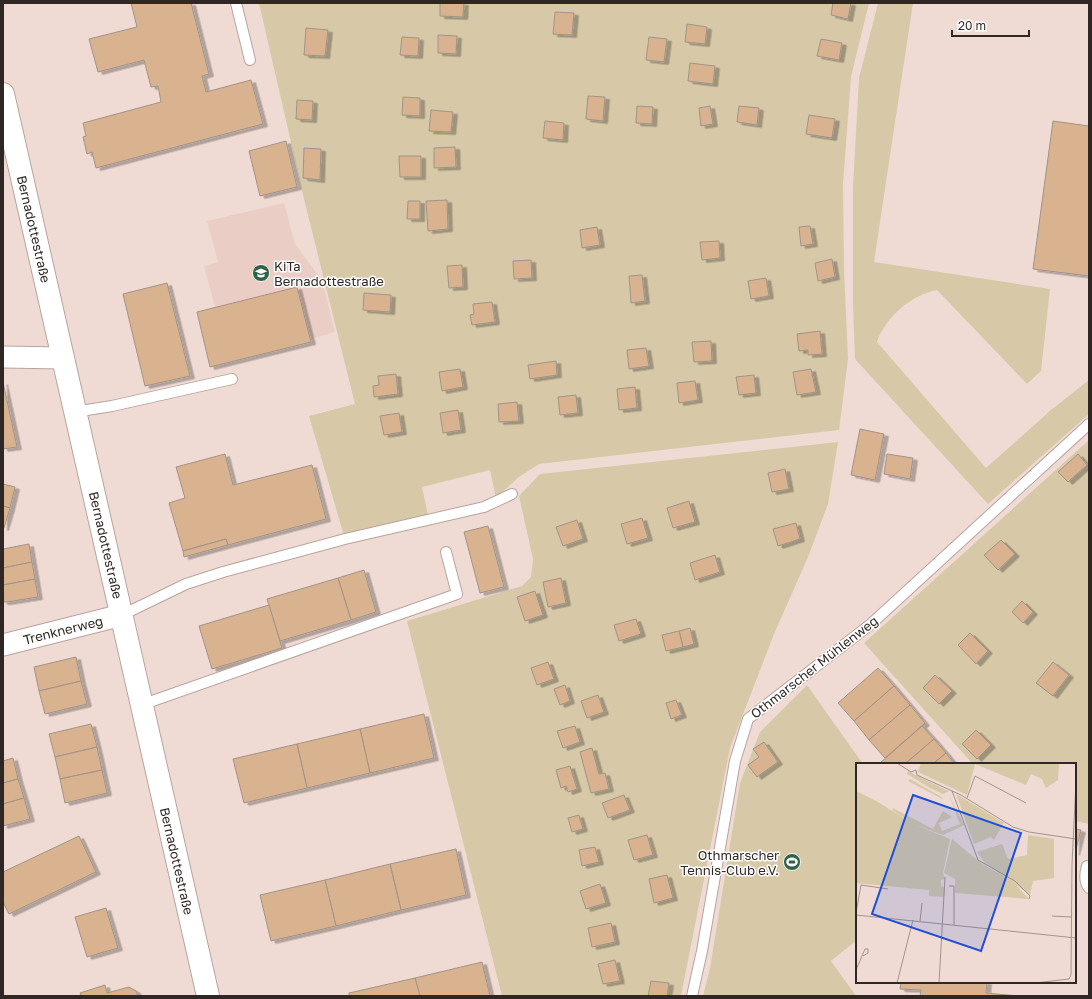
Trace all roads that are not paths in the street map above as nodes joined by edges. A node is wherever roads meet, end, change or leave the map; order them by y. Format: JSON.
{"nodes":[{"id":1,"x":236,"y":3,"type":"edge"},
{"id":2,"x":250,"y":60,"type":"dead end"},
{"id":3,"x":3,"y":94,"type":"edge"},
{"id":4,"x":3,"y":357,"type":"edge"},
{"id":5,"x":62,"y":358,"type":"junction"},
{"id":6,"x":232,"y":379,"type":"dead end"},
{"id":7,"x":74,"y":412,"type":"junction"},
{"id":8,"x":1089,"y":424,"type":"edge"},
{"id":9,"x":512,"y":494,"type":"dead end"},
{"id":10,"x":446,"y":552,"type":"dead end"},
{"id":11,"x":122,"y":615,"type":"junction"},
{"id":12,"x":3,"y":645,"type":"edge"},
{"id":13,"x":141,"y":705,"type":"junction"},
{"id":14,"x":1087,"y":866,"type":"dead end"},
{"id":15,"x":1089,"y":888,"type":"edge"},
{"id":16,"x":208,"y":996,"type":"edge"},
{"id":17,"x":692,"y":996,"type":"edge"}],
"edges":[{"from":1,"to":2,"type":"lane"},
{"from":3,"to":5,"type":"street","name":"Bernadottestraße"},
{"from":4,"to":5,"type":"street"},
{"from":5,"to":7,"type":"street","name":"Bernadottestraße"},
{"from":6,"to":7,"type":"lane"},
{"from":7,"to":11,"type":"street","name":"Bernadottestraße"},
{"from":8,"to":17,"type":"lane","name":"Othmarscher Mühlenweg"},
{"from":9,"to":11,"type":"lane"},
{"from":10,"to":13,"type":"lane"},
{"from":11,"to":12,"type":"street","name":"Trenknerweg"},
{"from":11,"to":13,"type":"street","name":"Bernadottestraße"},
{"from":13,"to":16,"type":"street","name":"Bernadottestraße"},
{"from":14,"to":15,"type":"lane"}]}
